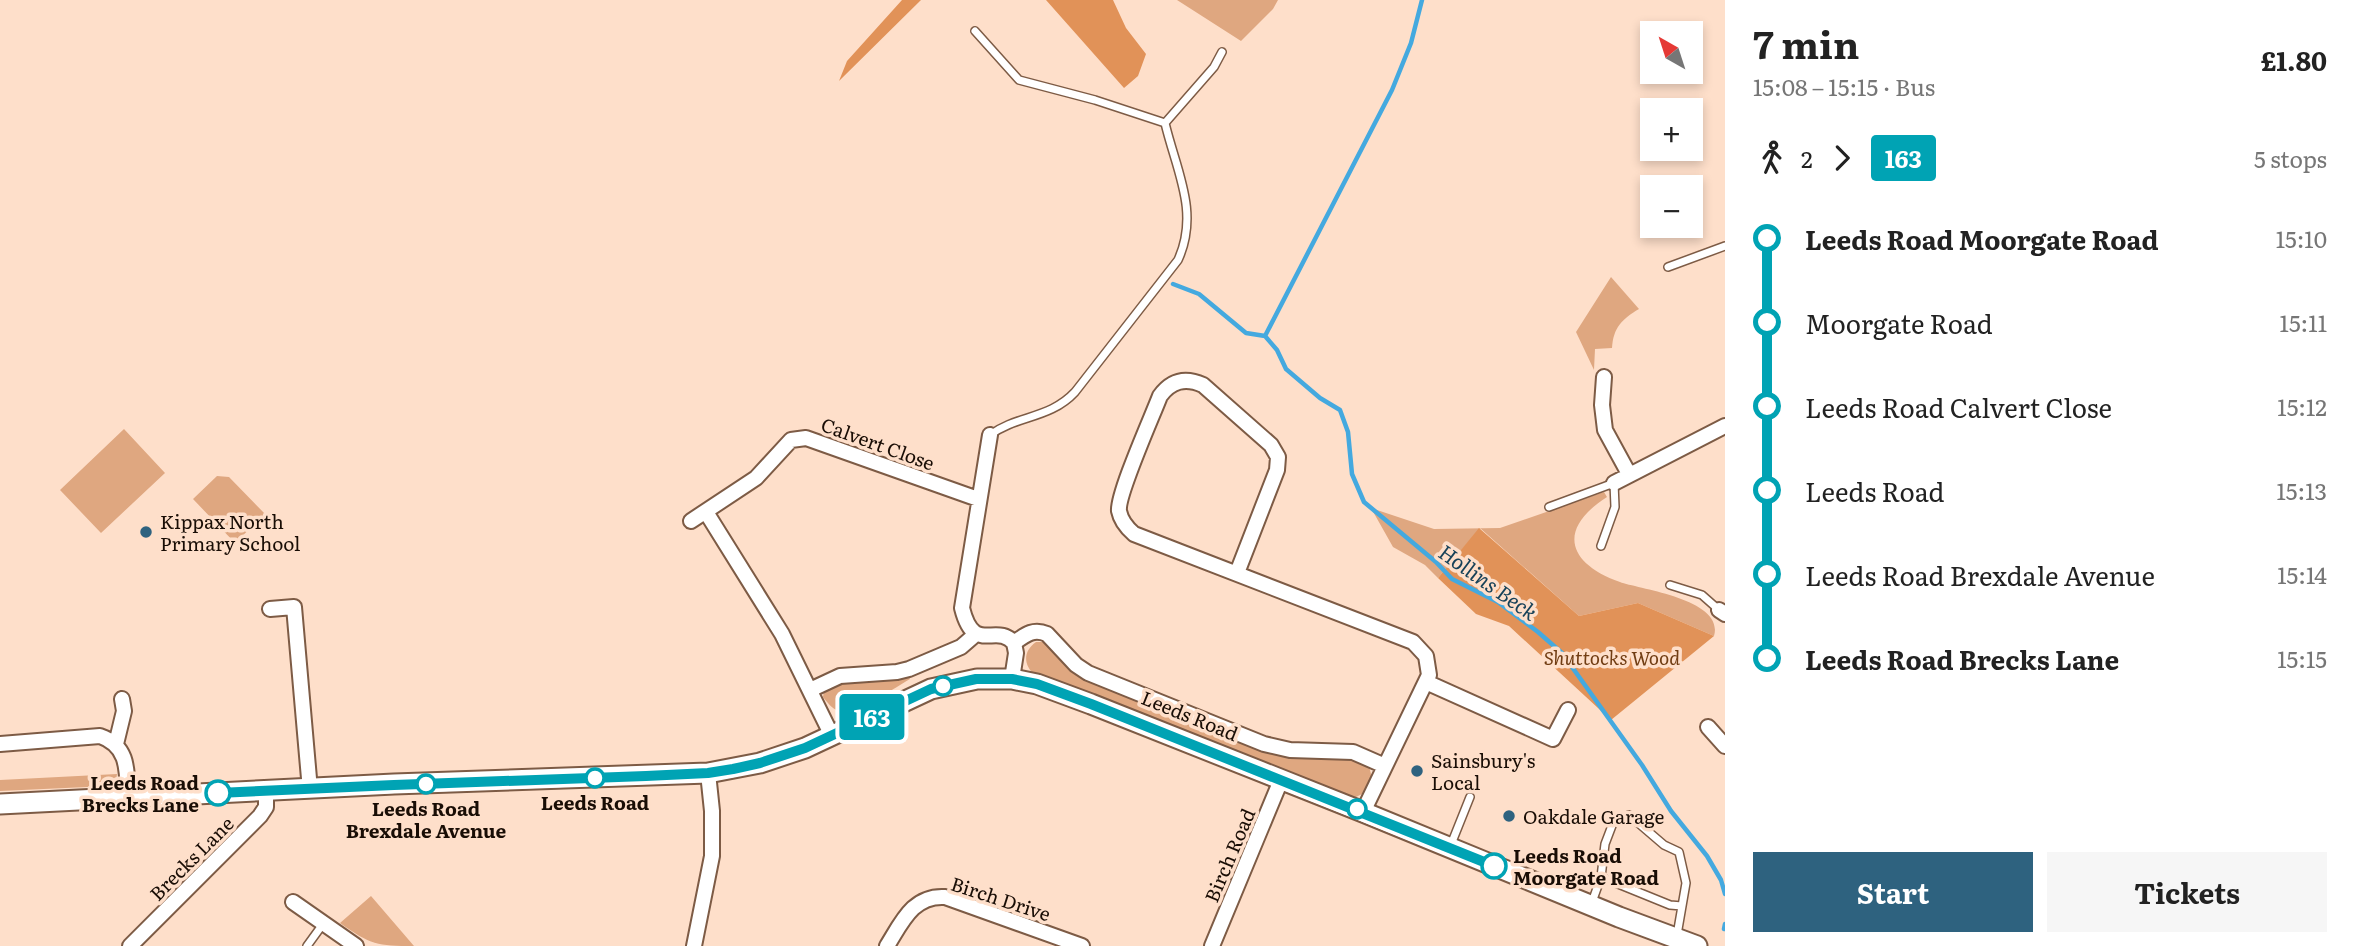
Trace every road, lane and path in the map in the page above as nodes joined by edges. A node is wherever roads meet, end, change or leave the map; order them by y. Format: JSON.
{"nodes":[{"id":1,"x":975,"y":31,"type":"dead end"},
{"id":2,"x":1222,"y":52,"type":"dead end"},
{"id":3,"x":1165,"y":123,"type":"junction"},
{"id":4,"x":1725,"y":246,"type":"edge"},
{"id":5,"x":1668,"y":267,"type":"dead end"},
{"id":6,"x":1604,"y":377,"type":"dead end"},
{"id":7,"x":1725,"y":426,"type":"edge"},
{"id":8,"x":989,"y":435,"type":"joint"},
{"id":9,"x":1629,"y":474,"type":"junction"},
{"id":10,"x":1614,"y":483,"type":"junction"},
{"id":11,"x":978,"y":499,"type":"junction"},
{"id":12,"x":1549,"y":507,"type":"dead end"},
{"id":13,"x":706,"y":512,"type":"junction"},
{"id":14,"x":691,"y":521,"type":"dead end"},
{"id":15,"x":1601,"y":546,"type":"dead end"},
{"id":16,"x":1237,"y":573,"type":"junction"},
{"id":17,"x":1671,"y":585,"type":"dead end"},
{"id":18,"x":270,"y":609,"type":"dead end"},
{"id":19,"x":1722,"y":612,"type":"edge"},
{"id":20,"x":976,"y":634,"type":"junction"},
{"id":21,"x":1014,"y":643,"type":"junction"},
{"id":22,"x":1012,"y":679,"type":"junction"},
{"id":23,"x":1426,"y":682,"type":"junction"},
{"id":24,"x":810,"y":690,"type":"junction"},
{"id":25,"x":122,"y":699,"type":"dead end"},
{"id":26,"x":1568,"y":710,"type":"dead end"},
{"id":27,"x":1708,"y":727,"type":"dead end"},
{"id":28,"x":832,"y":736,"type":"junction"},
{"id":29,"x":0,"y":744,"type":"edge"},
{"id":30,"x":116,"y":744,"type":"junction"},
{"id":31,"x":1725,"y":746,"type":"edge"},
{"id":32,"x":1385,"y":766,"type":"junction"},
{"id":33,"x":708,"y":773,"type":"junction"},
{"id":34,"x":1281,"y":780,"type":"junction"},
{"id":35,"x":310,"y":789,"type":"junction"},
{"id":36,"x":266,"y":792,"type":"junction"},
{"id":37,"x":128,"y":797,"type":"junction"},
{"id":38,"x":1470,"y":797,"type":"dead end"},
{"id":39,"x":0,"y":804,"type":"edge"},
{"id":40,"x":1363,"y":812,"type":"junction"},
{"id":41,"x":1450,"y":847,"type":"junction"},
{"id":42,"x":1601,"y":877,"type":"junction"},
{"id":43,"x":293,"y":902,"type":"dead end"},
{"id":44,"x":1591,"y":905,"type":"junction"},
{"id":45,"x":1682,"y":906,"type":"junction"},
{"id":46,"x":323,"y":923,"type":"junction"},
{"id":47,"x":1686,"y":944,"type":"edge"},
{"id":48,"x":130,"y":946,"type":"edge"},
{"id":49,"x":307,"y":946,"type":"edge"},
{"id":50,"x":356,"y":946,"type":"edge"},
{"id":51,"x":694,"y":946,"type":"edge"},
{"id":52,"x":887,"y":946,"type":"edge"},
{"id":53,"x":1082,"y":946,"type":"edge"},
{"id":54,"x":1212,"y":946,"type":"edge"}],
"edges":[{"from":1,"to":3,"type":"lane"},
{"from":2,"to":3,"type":"lane"},
{"from":3,"to":8,"type":"lane"},
{"from":4,"to":5,"type":"lane"},
{"from":6,"to":9,"type":"street"},
{"from":7,"to":9,"type":"street"},
{"from":8,"to":11,"type":"street"},
{"from":9,"to":10,"type":"street"},
{"from":10,"to":12,"type":"lane"},
{"from":10,"to":15,"type":"lane"},
{"from":11,"to":13,"type":"street","name":"Calvert Close"},
{"from":11,"to":20,"type":"street"},
{"from":13,"to":14,"type":"street","name":"Calvert Close"},
{"from":13,"to":24,"type":"street"},
{"from":16,"to":16,"type":"street"},
{"from":16,"to":23,"type":"street"},
{"from":17,"to":19,"type":"lane"},
{"from":18,"to":35,"type":"street"},
{"from":20,"to":21,"type":"street"},
{"from":20,"to":24,"type":"street"},
{"from":21,"to":22,"type":"street"},
{"from":21,"to":32,"type":"street","name":"Leeds Road"},
{"from":22,"to":28,"type":"main road","name":"Leeds Road"},
{"from":22,"to":34,"type":"main road","name":"Leeds Road"},
{"from":23,"to":26,"type":"street"},
{"from":23,"to":32,"type":"street"},
{"from":24,"to":28,"type":"street"},
{"from":25,"to":30,"type":"street"},
{"from":27,"to":31,"type":"street"},
{"from":28,"to":33,"type":"main road","name":"Leeds Road"},
{"from":29,"to":30,"type":"street"},
{"from":30,"to":37,"type":"street"},
{"from":32,"to":40,"type":"street"},
{"from":33,"to":35,"type":"main road","name":"Leeds Road"},
{"from":33,"to":51,"type":"street"},
{"from":34,"to":40,"type":"main road","name":"Leeds Road"},
{"from":34,"to":54,"type":"street","name":"Birch Road"},
{"from":35,"to":36,"type":"main road","name":"Leeds Road"},
{"from":36,"to":37,"type":"main road","name":"Leeds Road"},
{"from":36,"to":48,"type":"street","name":"Brecks Lane"},
{"from":37,"to":39,"type":"main road","name":"Leeds Road"},
{"from":38,"to":41,"type":"lane"},
{"from":40,"to":41,"type":"main road","name":"Leeds Road"},
{"from":41,"to":44,"type":"main road","name":"Leeds Road"},
{"from":42,"to":44,"type":"lane"},
{"from":42,"to":45,"type":"lane"},
{"from":42,"to":45,"type":"lane"},
{"from":43,"to":46,"type":"street"},
{"from":44,"to":47,"type":"main road","name":"Leeds Road"},
{"from":45,"to":47,"type":"lane"},
{"from":46,"to":49,"type":"lane"},
{"from":46,"to":50,"type":"street"},
{"from":52,"to":53,"type":"street","name":"Birch Drive"}]}
